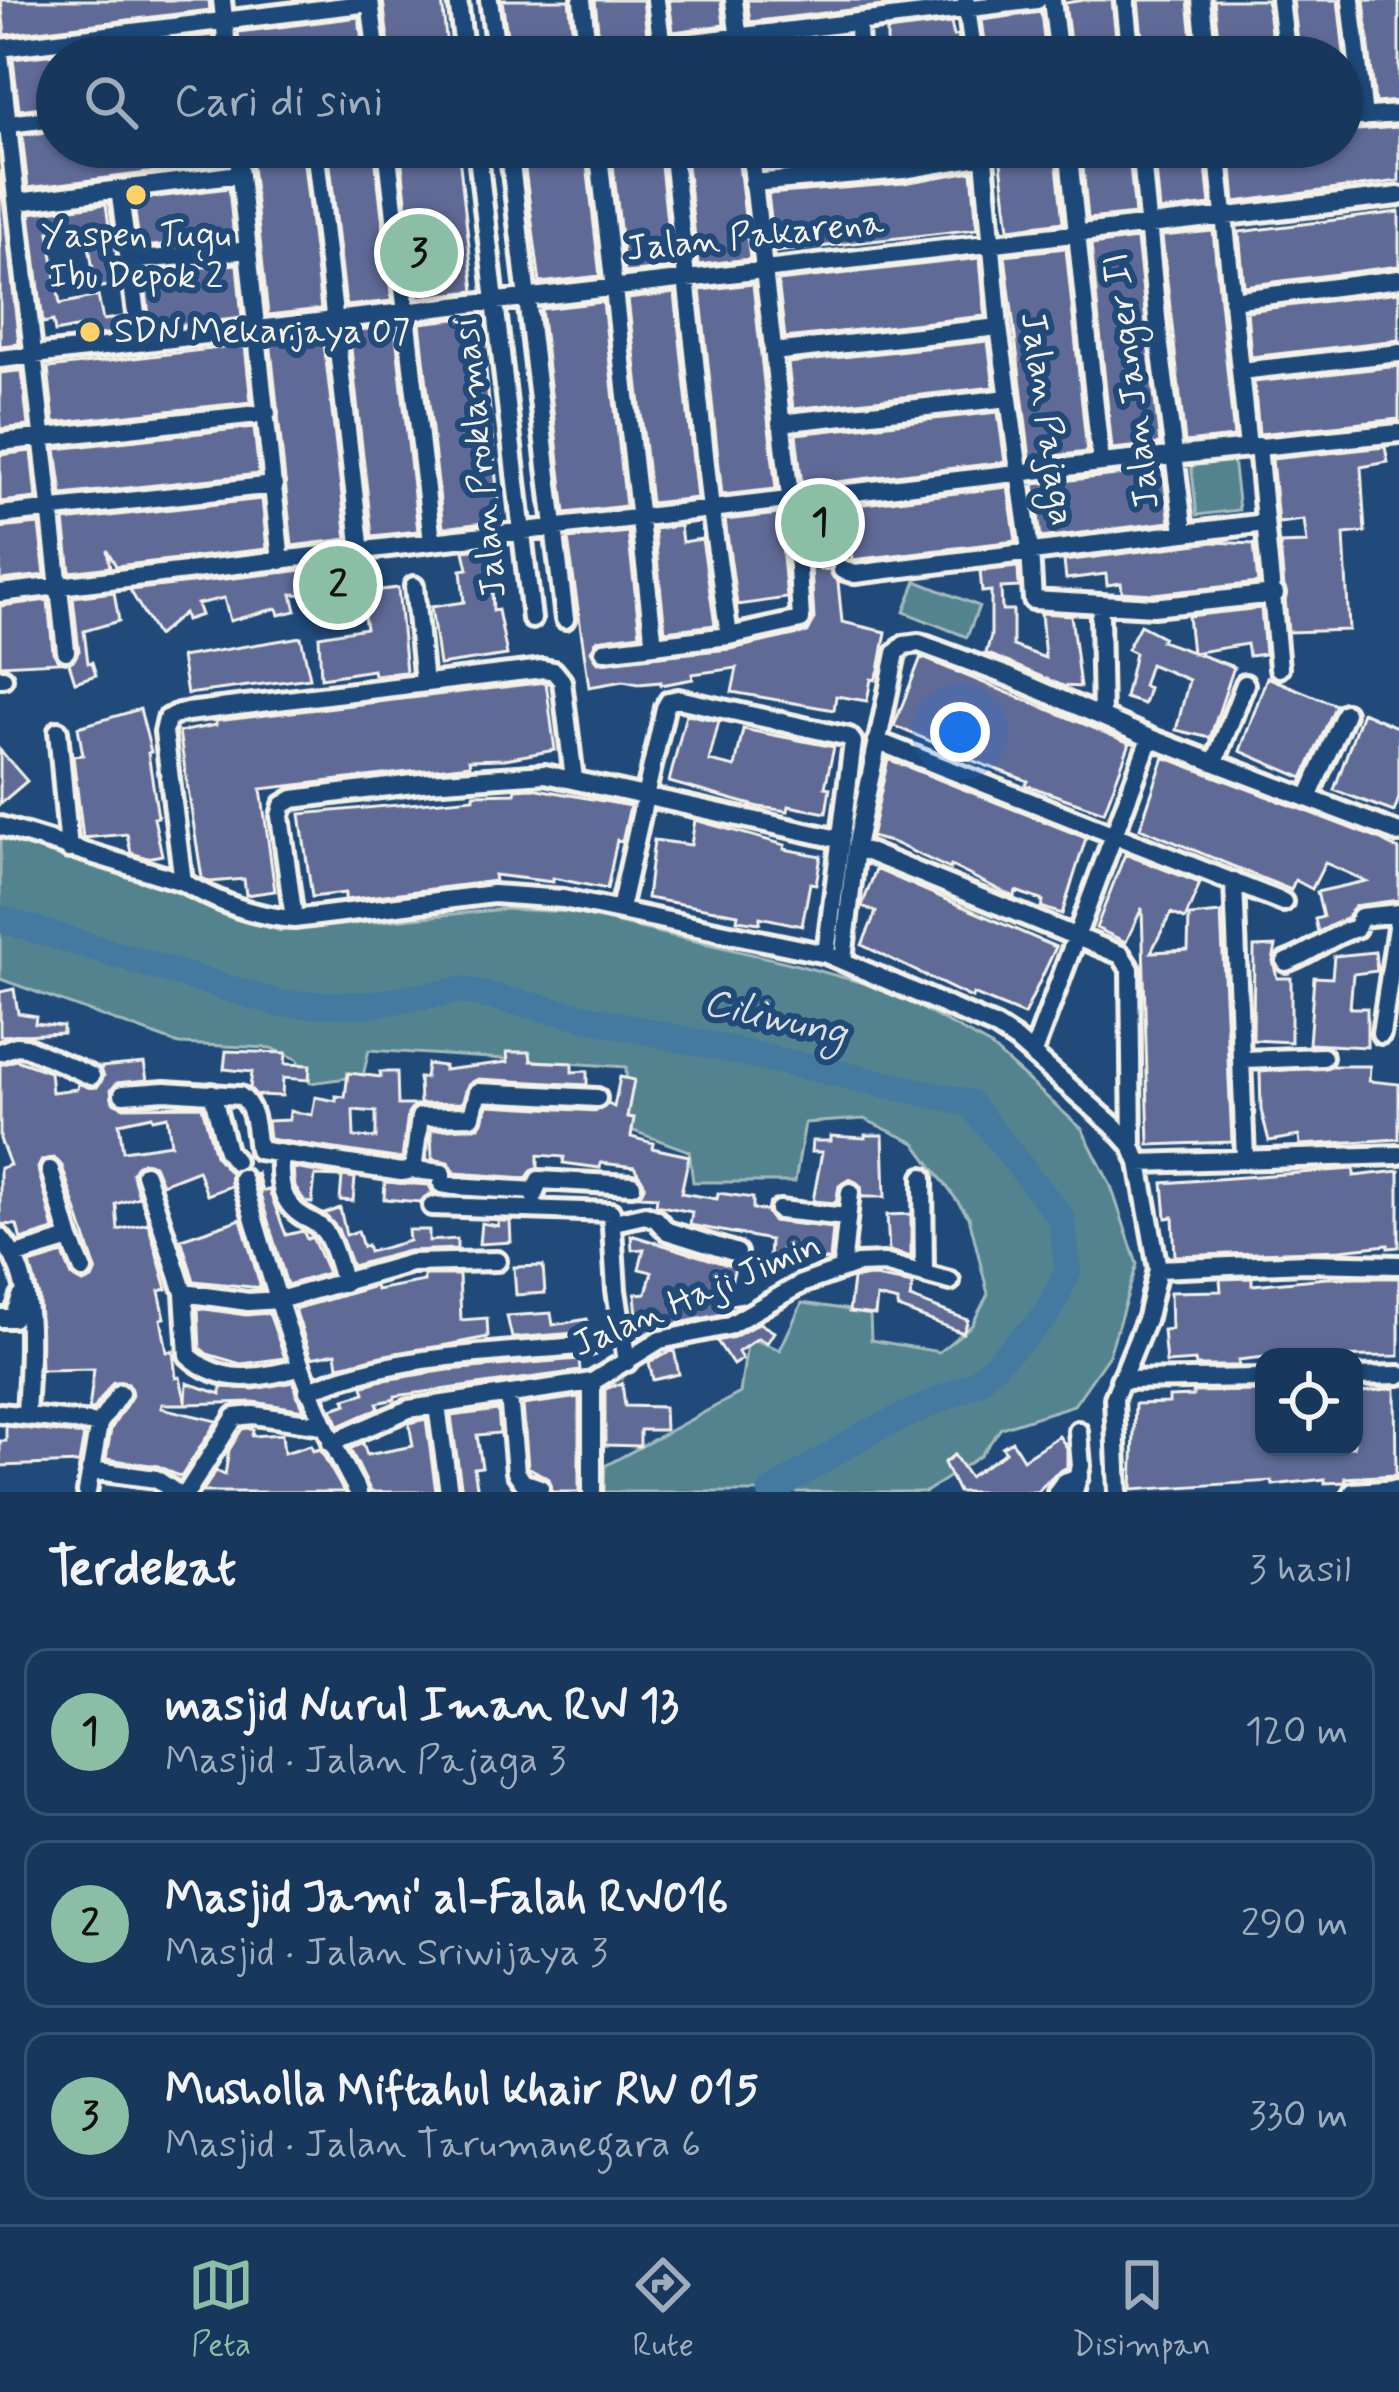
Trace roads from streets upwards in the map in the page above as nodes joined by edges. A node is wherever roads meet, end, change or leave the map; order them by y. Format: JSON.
{"nodes":[{"id":1,"x":222,"y":0,"type":"edge"},
{"id":2,"x":458,"y":0,"type":"edge"},
{"id":3,"x":488,"y":0,"type":"edge"},
{"id":4,"x":582,"y":0,"type":"edge"},
{"id":5,"x":656,"y":0,"type":"edge"},
{"id":6,"x":734,"y":0,"type":"edge"},
{"id":7,"x":1037,"y":0,"type":"edge"},
{"id":8,"x":1052,"y":0,"type":"edge"},
{"id":9,"x":1125,"y":0,"type":"edge"},
{"id":10,"x":1201,"y":0,"type":"edge"},
{"id":11,"x":1280,"y":0,"type":"edge"},
{"id":12,"x":1351,"y":0,"type":"edge"},
{"id":13,"x":370,"y":2,"type":"edge"},
{"id":14,"x":967,"y":4,"type":"edge"},
{"id":15,"x":224,"y":20,"type":"junction"},
{"id":16,"x":858,"y":24,"type":"junction"},
{"id":17,"x":108,"y":36,"type":"edge"},
{"id":18,"x":226,"y":36,"type":"edge"},
{"id":19,"x":374,"y":36,"type":"edge"},
{"id":20,"x":463,"y":36,"type":"edge"},
{"id":21,"x":494,"y":36,"type":"edge"},
{"id":22,"x":582,"y":36,"type":"edge"},
{"id":23,"x":660,"y":36,"type":"edge"},
{"id":24,"x":739,"y":36,"type":"edge"},
{"id":25,"x":756,"y":36,"type":"edge"},
{"id":26,"x":858,"y":36,"type":"edge"},
{"id":27,"x":971,"y":36,"type":"edge"},
{"id":28,"x":1056,"y":36,"type":"edge"},
{"id":29,"x":1129,"y":36,"type":"edge"},
{"id":30,"x":1205,"y":36,"type":"edge"},
{"id":31,"x":1284,"y":36,"type":"edge"},
{"id":32,"x":1355,"y":36,"type":"edge"},
{"id":33,"x":36,"y":46,"type":"edge"},
{"id":34,"x":0,"y":51,"type":"edge"},
{"id":35,"x":1363,"y":108,"type":"edge"},
{"id":36,"x":1399,"y":114,"type":"edge"},
{"id":37,"x":1364,"y":117,"type":"joint"},
{"id":38,"x":36,"y":120,"type":"edge"},
{"id":39,"x":4,"y":124,"type":"edge"},
{"id":40,"x":239,"y":168,"type":"edge"},
{"id":41,"x":317,"y":168,"type":"edge"},
{"id":42,"x":389,"y":168,"type":"edge"},
{"id":43,"x":480,"y":168,"type":"edge"},
{"id":44,"x":511,"y":168,"type":"edge"},
{"id":45,"x":600,"y":168,"type":"edge"},
{"id":46,"x":674,"y":168,"type":"edge"},
{"id":47,"x":752,"y":168,"type":"edge"},
{"id":48,"x":829,"y":168,"type":"edge"},
{"id":49,"x":912,"y":168,"type":"edge"},
{"id":50,"x":985,"y":168,"type":"edge"},
{"id":51,"x":1070,"y":168,"type":"edge"},
{"id":52,"x":1143,"y":168,"type":"edge"},
{"id":53,"x":1219,"y":168,"type":"edge"},
{"id":54,"x":903,"y":170,"type":"joint"},
{"id":55,"x":240,"y":174,"type":"junction"},
{"id":56,"x":830,"y":177,"type":"junction"},
{"id":57,"x":753,"y":183,"type":"junction"},
{"id":58,"x":119,"y":189,"type":"junction"},
{"id":59,"x":1399,"y":196,"type":"edge"},
{"id":60,"x":17,"y":202,"type":"junction"},
{"id":61,"x":1223,"y":218,"type":"junction"},
{"id":62,"x":1148,"y":223,"type":"junction"},
{"id":63,"x":1075,"y":233,"type":"junction"},
{"id":64,"x":992,"y":244,"type":"junction"},
{"id":65,"x":249,"y":250,"type":"junction"},
{"id":66,"x":129,"y":260,"type":"junction"},
{"id":67,"x":764,"y":269,"type":"junction"},
{"id":68,"x":686,"y":279,"type":"junction"},
{"id":69,"x":1399,"y":279,"type":"edge"},
{"id":70,"x":614,"y":286,"type":"junction"},
{"id":71,"x":526,"y":298,"type":"junction"},
{"id":72,"x":1232,"y":300,"type":"junction"},
{"id":73,"x":496,"y":302,"type":"junction"},
{"id":74,"x":406,"y":312,"type":"junction"},
{"id":75,"x":333,"y":321,"type":"junction"},
{"id":76,"x":999,"y":327,"type":"junction"},
{"id":77,"x":258,"y":328,"type":"junction"},
{"id":78,"x":140,"y":343,"type":"junction"},
{"id":79,"x":773,"y":352,"type":"junction"},
{"id":80,"x":1399,"y":353,"type":"edge"},
{"id":81,"x":33,"y":355,"type":"junction"},
{"id":82,"x":0,"y":359,"type":"edge"},
{"id":83,"x":1241,"y":371,"type":"junction"},
{"id":84,"x":1009,"y":398,"type":"junction"},
{"id":85,"x":267,"y":413,"type":"junction"},
{"id":86,"x":780,"y":423,"type":"junction"},
{"id":87,"x":1399,"y":433,"type":"edge"},
{"id":88,"x":42,"y":438,"type":"junction"},
{"id":89,"x":0,"y":442,"type":"edge"},
{"id":90,"x":1253,"y":447,"type":"junction"},
{"id":91,"x":1172,"y":455,"type":"junction"},
{"id":92,"x":1101,"y":463,"type":"junction"},
{"id":93,"x":1019,"y":474,"type":"junction"},
{"id":94,"x":274,"y":485,"type":"junction"},
{"id":95,"x":790,"y":500,"type":"junction"},
{"id":96,"x":52,"y":510,"type":"junction"},
{"id":97,"x":711,"y":510,"type":"junction"},
{"id":98,"x":0,"y":515,"type":"edge"},
{"id":99,"x":640,"y":519,"type":"junction"},
{"id":100,"x":1265,"y":523,"type":"junction"},
{"id":101,"x":554,"y":529,"type":"junction"},
{"id":102,"x":1184,"y":532,"type":"junction"},
{"id":103,"x":521,"y":533,"type":"junction"},
{"id":104,"x":432,"y":542,"type":"junction"},
{"id":105,"x":1030,"y":550,"type":"junction"},
{"id":106,"x":362,"y":552,"type":"junction"},
{"id":107,"x":281,"y":560,"type":"junction"},
{"id":108,"x":842,"y":570,"type":"dead end"},
{"id":109,"x":59,"y":586,"type":"junction"},
{"id":110,"x":414,"y":586,"type":"dead end"},
{"id":111,"x":0,"y":593,"type":"edge"},
{"id":112,"x":1275,"y":594,"type":"junction"},
{"id":113,"x":1100,"y":616,"type":"dead end"},
{"id":114,"x":532,"y":619,"type":"dead end"},
{"id":115,"x":565,"y":619,"type":"dead end"},
{"id":116,"x":729,"y":635,"type":"junction"},
{"id":117,"x":654,"y":645,"type":"junction"},
{"id":118,"x":66,"y":651,"type":"dead end"},
{"id":119,"x":604,"y":651,"type":"dead end"},
{"id":120,"x":1279,"y":668,"type":"dead end"},
{"id":121,"x":424,"y":683,"type":"junction"},
{"id":122,"x":1245,"y":684,"type":"dead end"},
{"id":123,"x":1345,"y":713,"type":"dead end"},
{"id":124,"x":1102,"y":716,"type":"junction"},
{"id":125,"x":58,"y":731,"type":"dead end"},
{"id":126,"x":1150,"y":738,"type":"junction"},
{"id":127,"x":878,"y":741,"type":"junction"},
{"id":128,"x":1215,"y":762,"type":"junction"},
{"id":129,"x":574,"y":779,"type":"junction"},
{"id":130,"x":644,"y":796,"type":"junction"},
{"id":131,"x":1308,"y":798,"type":"junction"},
{"id":132,"x":0,"y":826,"type":"edge"},
{"id":133,"x":1399,"y":832,"type":"edge"},
{"id":134,"x":1114,"y":834,"type":"junction"},
{"id":135,"x":838,"y":838,"type":"junction"},
{"id":136,"x":856,"y":847,"type":"junction"},
{"id":137,"x":69,"y":849,"type":"junction"},
{"id":138,"x":183,"y":882,"type":"junction"},
{"id":139,"x":1234,"y":882,"type":"junction"},
{"id":140,"x":1283,"y":902,"type":"dead end"},
{"id":141,"x":620,"y":909,"type":"junction"},
{"id":142,"x":1399,"y":914,"type":"edge"},
{"id":143,"x":294,"y":919,"type":"junction"},
{"id":144,"x":1078,"y":938,"type":"junction"},
{"id":145,"x":834,"y":957,"type":"junction"},
{"id":146,"x":1286,"y":962,"type":"dead end"},
{"id":147,"x":1381,"y":1034,"type":"dead end"},
{"id":148,"x":0,"y":1052,"type":"edge"},
{"id":149,"x":1033,"y":1053,"type":"junction"},
{"id":150,"x":1324,"y":1057,"type":"dead end"},
{"id":151,"x":1243,"y":1060,"type":"junction"},
{"id":152,"x":91,"y":1076,"type":"dead end"},
{"id":153,"x":212,"y":1093,"type":"junction"},
{"id":154,"x":123,"y":1094,"type":"dead end"},
{"id":155,"x":597,"y":1098,"type":"dead end"},
{"id":156,"x":1136,"y":1155,"type":"junction"},
{"id":157,"x":1399,"y":1155,"type":"edge"},
{"id":158,"x":280,"y":1156,"type":"junction"},
{"id":159,"x":1245,"y":1159,"type":"junction"},
{"id":160,"x":50,"y":1170,"type":"dead end"},
{"id":161,"x":413,"y":1170,"type":"junction"},
{"id":162,"x":145,"y":1174,"type":"dead end"},
{"id":163,"x":923,"y":1178,"type":"dead end"},
{"id":164,"x":632,"y":1185,"type":"dead end"},
{"id":165,"x":850,"y":1192,"type":"dead end"},
{"id":166,"x":534,"y":1200,"type":"junction"},
{"id":167,"x":432,"y":1206,"type":"dead end"},
{"id":168,"x":779,"y":1210,"type":"dead end"},
{"id":169,"x":848,"y":1217,"type":"junction"},
{"id":170,"x":614,"y":1222,"type":"junction"},
{"id":171,"x":0,"y":1237,"type":"edge"},
{"id":172,"x":70,"y":1239,"type":"junction"},
{"id":173,"x":737,"y":1253,"type":"dead end"},
{"id":174,"x":13,"y":1256,"type":"junction"},
{"id":175,"x":497,"y":1261,"type":"dead end"},
{"id":176,"x":1399,"y":1265,"type":"edge"},
{"id":177,"x":842,"y":1269,"type":"junction"},
{"id":178,"x":1158,"y":1269,"type":"junction"},
{"id":179,"x":83,"y":1270,"type":"dead end"},
{"id":180,"x":924,"y":1272,"type":"junction"},
{"id":181,"x":950,"y":1281,"type":"dead end"},
{"id":182,"x":344,"y":1282,"type":"junction"},
{"id":183,"x":23,"y":1291,"type":"junction"},
{"id":184,"x":184,"y":1293,"type":"junction"},
{"id":185,"x":279,"y":1300,"type":"junction"},
{"id":186,"x":0,"y":1318,"type":"edge"},
{"id":187,"x":590,"y":1346,"type":"dead end"},
{"id":188,"x":627,"y":1362,"type":"junction"},
{"id":189,"x":298,"y":1368,"type":"junction"},
{"id":190,"x":1399,"y":1375,"type":"edge"},
{"id":191,"x":1363,"y":1376,"type":"edge"},
{"id":192,"x":1255,"y":1378,"type":"edge"},
{"id":193,"x":1120,"y":1380,"type":"junction"},
{"id":194,"x":592,"y":1382,"type":"junction"},
{"id":195,"x":308,"y":1391,"type":"junction"},
{"id":196,"x":120,"y":1394,"type":"dead end"},
{"id":197,"x":509,"y":1396,"type":"junction"},
{"id":198,"x":437,"y":1406,"type":"junction"},
{"id":199,"x":0,"y":1413,"type":"edge"},
{"id":200,"x":26,"y":1415,"type":"junction"},
{"id":201,"x":321,"y":1422,"type":"junction"},
{"id":202,"x":99,"y":1424,"type":"junction"},
{"id":203,"x":1078,"y":1430,"type":"dead end"},
{"id":204,"x":331,"y":1443,"type":"junction"},
{"id":205,"x":90,"y":1469,"type":"junction"},
{"id":206,"x":1076,"y":1484,"type":"edge"},
{"id":207,"x":540,"y":1489,"type":"dead end"},
{"id":208,"x":1399,"y":1489,"type":"edge"},
{"id":209,"x":175,"y":1491,"type":"edge"},
{"id":210,"x":87,"y":1492,"type":"edge"},
{"id":211,"x":358,"y":1492,"type":"edge"},
{"id":212,"x":449,"y":1492,"type":"edge"},
{"id":213,"x":592,"y":1492,"type":"edge"},
{"id":214,"x":1057,"y":1492,"type":"edge"},
{"id":215,"x":1118,"y":1492,"type":"edge"},
{"id":216,"x":1353,"y":1492,"type":"edge"}],
"edges":[{"from":1,"to":15,"type":"street"},
{"from":2,"to":20,"type":"street"},
{"from":3,"to":21,"type":"street"},
{"from":4,"to":22,"type":"street"},
{"from":5,"to":23,"type":"street"},
{"from":6,"to":24,"type":"street"},
{"from":7,"to":14,"type":"street"},
{"from":8,"to":28,"type":"street"},
{"from":9,"to":29,"type":"street"},
{"from":10,"to":30,"type":"street"},
{"from":11,"to":31,"type":"street"},
{"from":12,"to":32,"type":"street"},
{"from":13,"to":15,"type":"street"},
{"from":13,"to":19,"type":"street"},
{"from":14,"to":16,"type":"street"},
{"from":14,"to":27,"type":"street"},
{"from":15,"to":17,"type":"street"},
{"from":15,"to":18,"type":"street"},
{"from":16,"to":25,"type":"street"},
{"from":16,"to":26,"type":"street"},
{"from":33,"to":34,"type":"street"},
{"from":34,"to":39,"type":"street"},
{"from":35,"to":37,"type":"street"},
{"from":36,"to":37,"type":"street"},
{"from":38,"to":39,"type":"street"},
{"from":39,"to":60,"type":"street"},
{"from":40,"to":55,"type":"street"},
{"from":41,"to":75,"type":"street"},
{"from":42,"to":74,"type":"street"},
{"from":43,"to":73,"type":"street","name":"Jalan Proklamasi"},
{"from":44,"to":71,"type":"street","name":"Jalan Proklamasi"},
{"from":45,"to":70,"type":"street"},
{"from":46,"to":68,"type":"street"},
{"from":47,"to":57,"type":"street"},
{"from":48,"to":56,"type":"street"},
{"from":49,"to":54,"type":"street"},
{"from":50,"to":64,"type":"street","name":"Jalan Pajaga"},
{"from":51,"to":63,"type":"street"},
{"from":52,"to":62,"type":"street","name":"Jalan Janger II"},
{"from":53,"to":61,"type":"street"},
{"from":54,"to":56,"type":"street"},
{"from":55,"to":58,"type":"street"},
{"from":55,"to":65,"type":"street"},
{"from":56,"to":57,"type":"street"},
{"from":57,"to":67,"type":"street"},
{"from":58,"to":60,"type":"street"},
{"from":58,"to":66,"type":"street"},
{"from":59,"to":61,"type":"street","name":"Jalan Pakarena"},
{"from":60,"to":81,"type":"street"},
{"from":61,"to":62,"type":"street","name":"Jalan Pakarena"},
{"from":61,"to":72,"type":"street"},
{"from":62,"to":63,"type":"street","name":"Jalan Pakarena"},
{"from":62,"to":91,"type":"street","name":"Jalan Janger II"},
{"from":63,"to":64,"type":"street","name":"Jalan Pakarena"},
{"from":63,"to":92,"type":"street"},
{"from":64,"to":67,"type":"street","name":"Jalan Pakarena"},
{"from":64,"to":76,"type":"street","name":"Jalan Pajaga"},
{"from":65,"to":66,"type":"street"},
{"from":65,"to":77,"type":"street"},
{"from":66,"to":78,"type":"street"},
{"from":67,"to":68,"type":"street","name":"Jalan Pakarena"},
{"from":67,"to":79,"type":"street"},
{"from":68,"to":70,"type":"street","name":"Jalan Pakarena"},
{"from":68,"to":97,"type":"street"},
{"from":69,"to":72,"type":"street"},
{"from":70,"to":71,"type":"street","name":"Jalan Pakarena"},
{"from":70,"to":99,"type":"street"},
{"from":71,"to":73,"type":"street","name":"Jalan Pakarena"},
{"from":71,"to":101,"type":"street","name":"Jalan Proklamasi"},
{"from":72,"to":83,"type":"street"},
{"from":73,"to":74,"type":"street","name":"Jalan Pakarena"},
{"from":73,"to":103,"type":"street","name":"Jalan Proklamasi"},
{"from":74,"to":75,"type":"street","name":"Jalan Pakarena"},
{"from":74,"to":104,"type":"street"},
{"from":75,"to":77,"type":"street","name":"Jalan Pakarena"},
{"from":75,"to":106,"type":"street"},
{"from":76,"to":79,"type":"street"},
{"from":76,"to":84,"type":"street","name":"Jalan Pajaga"},
{"from":77,"to":78,"type":"street","name":"Jalan Pakarena"},
{"from":77,"to":85,"type":"street"},
{"from":78,"to":81,"type":"street","name":"Jalan Pakarena"},
{"from":79,"to":86,"type":"street"},
{"from":80,"to":83,"type":"street"},
{"from":81,"to":82,"type":"street","name":"Jalan Pakarena"},
{"from":81,"to":88,"type":"street"},
{"from":83,"to":90,"type":"street"},
{"from":84,"to":86,"type":"street"},
{"from":84,"to":93,"type":"street","name":"Jalan Pajaga"},
{"from":85,"to":88,"type":"street"},
{"from":85,"to":94,"type":"street"},
{"from":86,"to":95,"type":"street"},
{"from":87,"to":90,"type":"street"},
{"from":88,"to":89,"type":"street"},
{"from":88,"to":96,"type":"street"},
{"from":90,"to":91,"type":"street"},
{"from":90,"to":100,"type":"street"},
{"from":91,"to":92,"type":"street"},
{"from":91,"to":102,"type":"street","name":"Jalan Janger II"},
{"from":92,"to":93,"type":"street"},
{"from":93,"to":95,"type":"street"},
{"from":93,"to":105,"type":"street","name":"Jalan Pajaga"},
{"from":94,"to":96,"type":"street"},
{"from":94,"to":107,"type":"street"},
{"from":95,"to":97,"type":"street"},
{"from":95,"to":116,"type":"street"},
{"from":96,"to":98,"type":"street"},
{"from":96,"to":109,"type":"street"},
{"from":97,"to":99,"type":"street"},
{"from":97,"to":116,"type":"street"},
{"from":99,"to":101,"type":"street"},
{"from":99,"to":117,"type":"street"},
{"from":100,"to":102,"type":"street"},
{"from":100,"to":112,"type":"street"},
{"from":101,"to":103,"type":"street"},
{"from":101,"to":115,"type":"street","name":"Jalan Proklamasi"},
{"from":102,"to":105,"type":"street"},
{"from":103,"to":104,"type":"street"},
{"from":103,"to":114,"type":"street","name":"Jalan Proklamasi"},
{"from":104,"to":106,"type":"street"},
{"from":105,"to":108,"type":"street"},
{"from":105,"to":112,"type":"street","name":"Jalan Pajaga"},
{"from":106,"to":107,"type":"street"},
{"from":107,"to":109,"type":"street"},
{"from":109,"to":111,"type":"street"},
{"from":109,"to":118,"type":"street"},
{"from":110,"to":121,"type":"street"},
{"from":112,"to":120,"type":"street"},
{"from":113,"to":124,"type":"street"},
{"from":116,"to":117,"type":"street"},
{"from":117,"to":119,"type":"street"},
{"from":121,"to":129,"type":"street"},
{"from":121,"to":138,"type":"street"},
{"from":122,"to":128,"type":"street"},
{"from":123,"to":131,"type":"street"},
{"from":124,"to":126,"type":"street"},
{"from":124,"to":127,"type":"street"},
{"from":125,"to":137,"type":"street"},
{"from":126,"to":128,"type":"street"},
{"from":126,"to":134,"type":"street"},
{"from":127,"to":134,"type":"street"},
{"from":127,"to":136,"type":"street"},
{"from":128,"to":131,"type":"street"},
{"from":129,"to":130,"type":"street"},
{"from":129,"to":143,"type":"street"},
{"from":130,"to":135,"type":"street"},
{"from":130,"to":135,"type":"street"},
{"from":130,"to":141,"type":"street"},
{"from":131,"to":133,"type":"street"},
{"from":132,"to":137,"type":"street"},
{"from":134,"to":139,"type":"street"},
{"from":134,"to":144,"type":"street"},
{"from":135,"to":145,"type":"street"},
{"from":136,"to":144,"type":"street"},
{"from":136,"to":145,"type":"street"},
{"from":137,"to":138,"type":"street"},
{"from":138,"to":143,"type":"street"},
{"from":139,"to":140,"type":"street"},
{"from":139,"to":151,"type":"street"},
{"from":141,"to":143,"type":"street"},
{"from":141,"to":145,"type":"street"},
{"from":142,"to":146,"type":"street"},
{"from":142,"to":147,"type":"street"},
{"from":144,"to":149,"type":"street"},
{"from":144,"to":156,"type":"street"},
{"from":145,"to":149,"type":"street"},
{"from":148,"to":152,"type":"street"},
{"from":149,"to":156,"type":"street"},
{"from":150,"to":151,"type":"street"},
{"from":151,"to":159,"type":"street"},
{"from":153,"to":154,"type":"street"},
{"from":153,"to":158,"type":"street"},
{"from":153,"to":185,"type":"street"},
{"from":155,"to":161,"type":"street"},
{"from":156,"to":159,"type":"street"},
{"from":156,"to":178,"type":"street"},
{"from":157,"to":159,"type":"street"},
{"from":158,"to":161,"type":"street"},
{"from":158,"to":182,"type":"street"},
{"from":160,"to":172,"type":"street"},
{"from":161,"to":166,"type":"street"},
{"from":162,"to":184,"type":"street"},
{"from":163,"to":180,"type":"street"},
{"from":164,"to":166,"type":"street"},
{"from":165,"to":169,"type":"street"},
{"from":166,"to":167,"type":"street"},
{"from":166,"to":170,"type":"street"},
{"from":168,"to":169,"type":"street"},
{"from":169,"to":177,"type":"street"},
{"from":170,"to":173,"type":"street"},
{"from":170,"to":188,"type":"street"},
{"from":171,"to":174,"type":"street"},
{"from":172,"to":174,"type":"street"},
{"from":172,"to":179,"type":"street"},
{"from":174,"to":183,"type":"street"},
{"from":175,"to":182,"type":"street"},
{"from":176,"to":178,"type":"street"},
{"from":177,"to":180,"type":"street","name":"Jalan Haji Jimin"},
{"from":177,"to":188,"type":"street","name":"Jalan Haji Jimin"},
{"from":178,"to":193,"type":"street"},
{"from":180,"to":181,"type":"street","name":"Jalan Haji Jimin"},
{"from":182,"to":185,"type":"street"},
{"from":183,"to":186,"type":"street"},
{"from":183,"to":200,"type":"street"},
{"from":184,"to":185,"type":"street"},
{"from":184,"to":189,"type":"street"},
{"from":185,"to":189,"type":"street"},
{"from":187,"to":195,"type":"street"},
{"from":188,"to":194,"type":"street","name":"Jalan Haji Jimin"},
{"from":189,"to":195,"type":"street"},
{"from":190,"to":191,"type":"street"},
{"from":192,"to":193,"type":"street"},
{"from":193,"to":215,"type":"street"},
{"from":194,"to":197,"type":"street","name":"Jalan Haji Jimin"},
{"from":194,"to":213,"type":"street"},
{"from":195,"to":201,"type":"street"},
{"from":196,"to":202,"type":"street"},
{"from":197,"to":198,"type":"street","name":"Jalan Haji Jimin"},
{"from":197,"to":207,"type":"street"},
{"from":198,"to":204,"type":"street","name":"Jalan Haji Jimin"},
{"from":198,"to":212,"type":"street"},
{"from":199,"to":200,"type":"street"},
{"from":200,"to":202,"type":"street"},
{"from":201,"to":204,"type":"street"},
{"from":201,"to":209,"type":"street"},
{"from":202,"to":205,"type":"street"},
{"from":203,"to":206,"type":"street"},
{"from":204,"to":211,"type":"street"},
{"from":205,"to":209,"type":"street"},
{"from":205,"to":210,"type":"street"},
{"from":206,"to":214,"type":"street"},
{"from":208,"to":216,"type":"street"}]}
